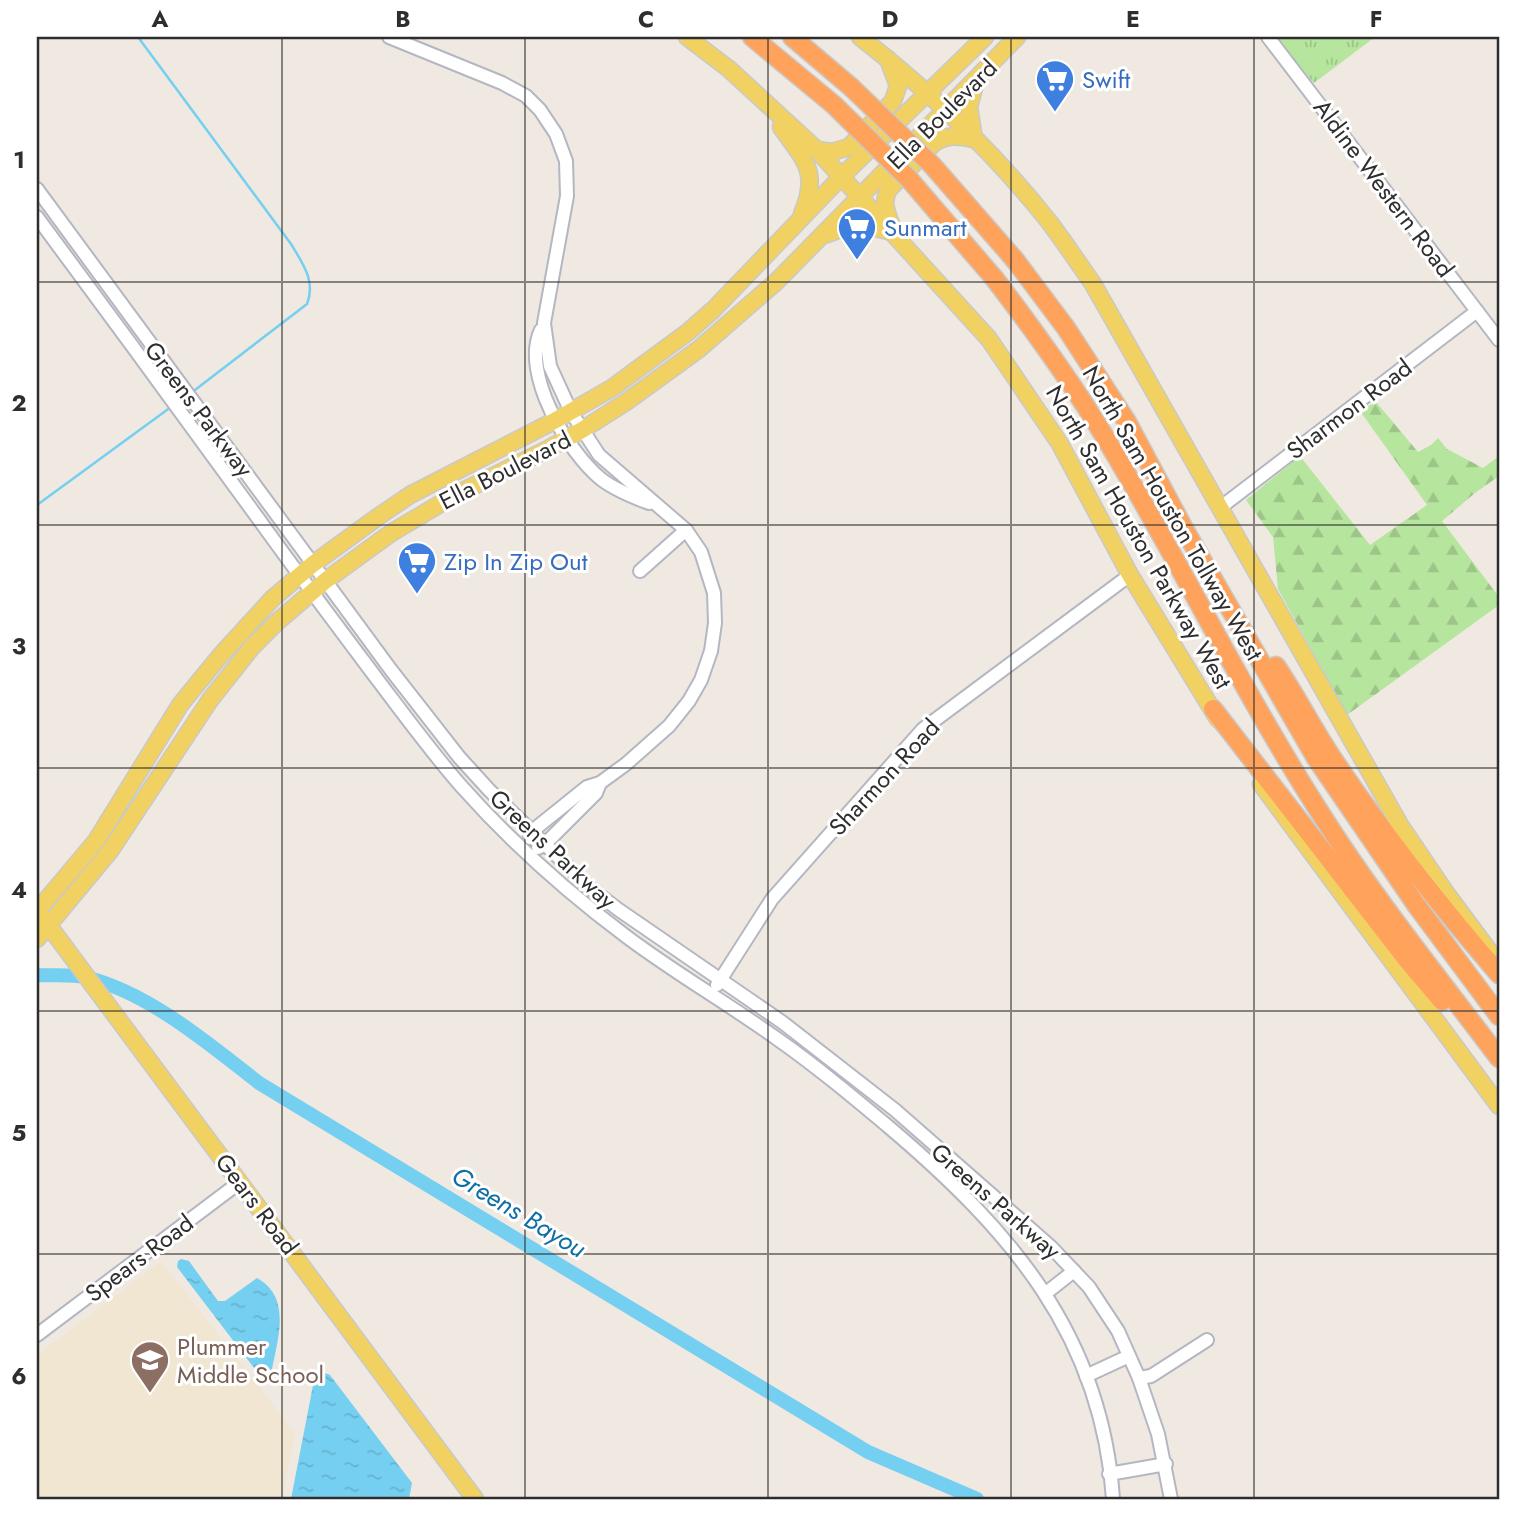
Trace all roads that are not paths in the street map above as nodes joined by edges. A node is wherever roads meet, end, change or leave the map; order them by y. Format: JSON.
{"nodes":[{"id":1,"x":390,"y":37,"type":"edge"},
{"id":2,"x":687,"y":37,"type":"edge"},
{"id":3,"x":752,"y":37,"type":"edge"},
{"id":4,"x":792,"y":37,"type":"edge"},
{"id":5,"x":860,"y":37,"type":"edge"},
{"id":6,"x":985,"y":37,"type":"edge"},
{"id":7,"x":1017,"y":37,"type":"edge"},
{"id":8,"x":1268,"y":37,"type":"edge"},
{"id":9,"x":888,"y":59,"type":"junction"},
{"id":10,"x":976,"y":79,"type":"junction"},
{"id":11,"x":928,"y":93,"type":"junction"},
{"id":12,"x":763,"y":99,"type":"junction"},
{"id":13,"x":945,"y":109,"type":"junction"},
{"id":14,"x":974,"y":139,"type":"junction"},
{"id":15,"x":817,"y":150,"type":"junction"},
{"id":16,"x":842,"y":176,"type":"junction"},
{"id":17,"x":37,"y":189,"type":"edge"},
{"id":18,"x":861,"y":196,"type":"junction"},
{"id":19,"x":37,"y":216,"type":"edge"},
{"id":20,"x":800,"y":220,"type":"junction"},
{"id":21,"x":894,"y":233,"type":"junction"},
{"id":22,"x":808,"y":248,"type":"junction"},
{"id":23,"x":747,"y":275,"type":"junction"},
{"id":24,"x":765,"y":292,"type":"junction"},
{"id":25,"x":118,"y":299,"type":"junction"},
{"id":26,"x":106,"y":310,"type":"junction"},
{"id":27,"x":1477,"y":311,"type":"junction"},
{"id":28,"x":544,"y":323,"type":"junction"},
{"id":29,"x":688,"y":332,"type":"junction"},
{"id":30,"x":1499,"y":340,"type":"edge"},
{"id":31,"x":699,"y":349,"type":"junction"},
{"id":32,"x":571,"y":412,"type":"junction"},
{"id":33,"x":556,"y":421,"type":"junction"},
{"id":34,"x":582,"y":430,"type":"junction"},
{"id":35,"x":566,"y":438,"type":"junction"},
{"id":36,"x":445,"y":477,"type":"junction"},
{"id":37,"x":253,"y":482,"type":"junction"},
{"id":38,"x":239,"y":492,"type":"junction"},
{"id":39,"x":455,"y":495,"type":"junction"},
{"id":40,"x":656,"y":506,"type":"junction"},
{"id":41,"x":1221,"y":507,"type":"junction"},
{"id":42,"x":1183,"y":527,"type":"junction"},
{"id":43,"x":686,"y":530,"type":"junction"},
{"id":44,"x":313,"y":564,"type":"junction"},
{"id":45,"x":640,"y":570,"type":"dead end"},
{"id":46,"x":299,"y":575,"type":"junction"},
{"id":47,"x":1130,"y":575,"type":"junction"},
{"id":48,"x":325,"y":581,"type":"junction"},
{"id":49,"x":312,"y":593,"type":"junction"},
{"id":50,"x":220,"y":656,"type":"junction"},
{"id":51,"x":234,"y":669,"type":"junction"},
{"id":52,"x":391,"y":670,"type":"junction"},
{"id":53,"x":378,"y":680,"type":"junction"},
{"id":54,"x":1213,"y":709,"type":"junction"},
{"id":55,"x":153,"y":747,"type":"junction"},
{"id":56,"x":170,"y":758,"type":"junction"},
{"id":57,"x":600,"y":783,"type":"junction"},
{"id":58,"x":531,"y":832,"type":"junction"},
{"id":59,"x":96,"y":841,"type":"junction"},
{"id":60,"x":544,"y":845,"type":"junction"},
{"id":61,"x":110,"y":850,"type":"junction"},
{"id":62,"x":526,"y":852,"type":"junction"},
{"id":63,"x":37,"y":910,"type":"edge"},
{"id":64,"x":619,"y":910,"type":"junction"},
{"id":65,"x":609,"y":924,"type":"junction"},
{"id":66,"x":48,"y":925,"type":"junction"},
{"id":67,"x":37,"y":939,"type":"edge"},
{"id":68,"x":1499,"y":964,"type":"edge"},
{"id":69,"x":1499,"y":974,"type":"edge"},
{"id":70,"x":721,"y":979,"type":"junction"},
{"id":71,"x":713,"y":993,"type":"junction"},
{"id":72,"x":1499,"y":1016,"type":"edge"},
{"id":73,"x":1499,"y":1058,"type":"edge"},
{"id":74,"x":1499,"y":1067,"type":"edge"},
{"id":75,"x":1499,"y":1105,"type":"edge"},
{"id":76,"x":240,"y":1182,"type":"junction"},
{"id":77,"x":1074,"y":1271,"type":"junction"},
{"id":78,"x":1046,"y":1293,"type":"junction"},
{"id":79,"x":37,"y":1335,"type":"edge"},
{"id":80,"x":1207,"y":1340,"type":"dead end"},
{"id":81,"x":1129,"y":1356,"type":"junction"},
{"id":82,"x":1086,"y":1376,"type":"junction"},
{"id":83,"x":1139,"y":1378,"type":"junction"},
{"id":84,"x":1166,"y":1465,"type":"junction"},
{"id":85,"x":1109,"y":1474,"type":"junction"},
{"id":86,"x":475,"y":1499,"type":"edge"},
{"id":87,"x":1113,"y":1499,"type":"edge"},
{"id":88,"x":1171,"y":1499,"type":"edge"}],
"edges":[{"from":1,"to":28,"type":"street"},
{"from":2,"to":12,"type":"main road","name":"North Sam Houston Parkway West"},
{"from":3,"to":73,"type":"highway","name":"North Sam Houston Tollway West","bridge":true},
{"from":4,"to":42,"type":"highway","name":"North Sam Houston Parkway West","bridge":true},
{"from":5,"to":9,"type":"main road"},
{"from":6,"to":11,"type":"main road","name":"Ella Boulevard"},
{"from":7,"to":10,"type":"main road","name":"Ella Boulevard"},
{"from":8,"to":27,"type":"street","name":"Aldine Western Road"},
{"from":9,"to":11,"type":"main road"},
{"from":9,"to":15,"type":"main road"},
{"from":10,"to":13,"type":"main road","name":"Ella Boulevard"},
{"from":10,"to":14,"type":"main road"},
{"from":11,"to":13,"type":"main road"},
{"from":11,"to":16,"type":"main road","name":"Ella Boulevard"},
{"from":12,"to":15,"type":"main road","name":"North Sam Houston Parkway West"},
{"from":12,"to":20,"type":"main road"},
{"from":13,"to":14,"type":"main road"},
{"from":13,"to":18,"type":"main road","name":"Ella Boulevard"},
{"from":14,"to":21,"type":"main road"},
{"from":14,"to":41,"type":"main road"},
{"from":15,"to":16,"type":"main road","name":"North Sam Houston Parkway West"},
{"from":16,"to":18,"type":"main road","name":"North Sam Houston Parkway West"},
{"from":16,"to":20,"type":"main road","name":"Ella Boulevard"},
{"from":17,"to":25,"type":"street","name":"Greens Parkway"},
{"from":18,"to":21,"type":"main road","name":"North Sam Houston Parkway West"},
{"from":18,"to":22,"type":"main road","name":"Ella Boulevard"},
{"from":19,"to":26,"type":"street","name":"Greens Parkway"},
{"from":20,"to":23,"type":"main road","name":"Ella Boulevard"},
{"from":21,"to":22,"type":"main road"},
{"from":21,"to":47,"type":"main road","name":"North Sam Houston Parkway West"},
{"from":22,"to":24,"type":"main road","name":"Ella Boulevard"},
{"from":23,"to":24,"type":"main road"},
{"from":23,"to":29,"type":"main road","name":"Ella Boulevard"},
{"from":24,"to":31,"type":"main road","name":"Ella Boulevard"},
{"from":25,"to":26,"type":"street"},
{"from":25,"to":37,"type":"street","name":"Greens Parkway"},
{"from":26,"to":38,"type":"street","name":"Greens Parkway"},
{"from":27,"to":30,"type":"street","name":"Aldine Western Road"},
{"from":27,"to":41,"type":"street","name":"Sharmon Road"},
{"from":28,"to":32,"type":"street"},
{"from":28,"to":33,"type":"street"},
{"from":29,"to":31,"type":"main road"},
{"from":29,"to":32,"type":"main road","name":"Ella Boulevard"},
{"from":31,"to":34,"type":"main road","name":"Ella Boulevard"},
{"from":32,"to":33,"type":"main road","name":"Ella Boulevard"},
{"from":32,"to":34,"type":"street"},
{"from":33,"to":35,"type":"street"},
{"from":33,"to":36,"type":"main road","name":"Ella Boulevard"},
{"from":34,"to":35,"type":"main road","name":"Ella Boulevard"},
{"from":34,"to":40,"type":"street"},
{"from":35,"to":39,"type":"main road","name":"Ella Boulevard"},
{"from":35,"to":40,"type":"street"},
{"from":36,"to":39,"type":"main road"},
{"from":36,"to":44,"type":"main road","name":"Ella Boulevard"},
{"from":37,"to":38,"type":"street"},
{"from":37,"to":44,"type":"street","name":"Greens Parkway"},
{"from":38,"to":46,"type":"street","name":"Greens Parkway"},
{"from":39,"to":48,"type":"main road","name":"Ella Boulevard"},
{"from":40,"to":43,"type":"street"},
{"from":41,"to":68,"type":"main road"},
{"from":42,"to":69,"type":"highway"},
{"from":42,"to":72,"type":"highway","name":"North Sam Houston Tollway West"},
{"from":43,"to":45,"type":"street"},
{"from":43,"to":57,"type":"street"},
{"from":44,"to":46,"type":"main road","name":"Ella Boulevard"},
{"from":44,"to":48,"type":"street","name":"Greens Parkway"},
{"from":46,"to":49,"type":"street","name":"Greens Parkway"},
{"from":46,"to":50,"type":"main road","name":"Ella Boulevard"},
{"from":47,"to":54,"type":"main road","name":"North Sam Houston Parkway West"},
{"from":47,"to":70,"type":"street","name":"Sharmon Road"},
{"from":48,"to":49,"type":"main road","name":"Ella Boulevard"},
{"from":48,"to":52,"type":"street","name":"Greens Parkway"},
{"from":49,"to":51,"type":"main road","name":"Ella Boulevard"},
{"from":49,"to":53,"type":"street","name":"Greens Parkway"},
{"from":50,"to":51,"type":"main road"},
{"from":50,"to":55,"type":"main road","name":"Ella Boulevard"},
{"from":51,"to":56,"type":"main road","name":"Ella Boulevard"},
{"from":52,"to":53,"type":"street"},
{"from":52,"to":58,"type":"street","name":"Greens Parkway"},
{"from":53,"to":62,"type":"street","name":"Greens Parkway"},
{"from":54,"to":74,"type":"highway"},
{"from":54,"to":75,"type":"main road","name":"North Sam Houston Parkway West"},
{"from":55,"to":56,"type":"main road"},
{"from":55,"to":59,"type":"main road","name":"Ella Boulevard"},
{"from":56,"to":61,"type":"main road","name":"Ella Boulevard"},
{"from":57,"to":58,"type":"street"},
{"from":57,"to":60,"type":"street"},
{"from":58,"to":60,"type":"street","name":"Greens Parkway"},
{"from":58,"to":62,"type":"street"},
{"from":59,"to":61,"type":"main road"},
{"from":59,"to":63,"type":"main road","name":"Ella Boulevard"},
{"from":60,"to":62,"type":"street"},
{"from":60,"to":64,"type":"street","name":"Greens Parkway"},
{"from":61,"to":66,"type":"main road","name":"Ella Boulevard"},
{"from":62,"to":65,"type":"street","name":"Greens Parkway"},
{"from":63,"to":66,"type":"main road","name":"Gears Road"},
{"from":64,"to":65,"type":"street"},
{"from":64,"to":70,"type":"street","name":"Greens Parkway"},
{"from":65,"to":71,"type":"street","name":"Greens Parkway"},
{"from":66,"to":67,"type":"main road","name":"Ella Boulevard"},
{"from":66,"to":76,"type":"main road","name":"Gears Road"},
{"from":70,"to":71,"type":"street","name":"Sharmon Road"},
{"from":70,"to":77,"type":"street","name":"Greens Parkway"},
{"from":71,"to":78,"type":"street","name":"Greens Parkway"},
{"from":76,"to":79,"type":"street","name":"Spears Road"},
{"from":76,"to":86,"type":"main road","name":"Gears Road"},
{"from":77,"to":78,"type":"street"},
{"from":77,"to":81,"type":"street","name":"Greens Parkway"},
{"from":78,"to":82,"type":"street","name":"Greens Parkway"},
{"from":80,"to":83,"type":"street"},
{"from":81,"to":82,"type":"street"},
{"from":81,"to":83,"type":"street","name":"Greens Parkway"},
{"from":82,"to":85,"type":"street","name":"Greens Parkway"},
{"from":83,"to":84,"type":"street","name":"Greens Parkway"},
{"from":84,"to":85,"type":"street"},
{"from":84,"to":88,"type":"street","name":"Greens Parkway"},
{"from":85,"to":87,"type":"street","name":"Greens Parkway"}]}
